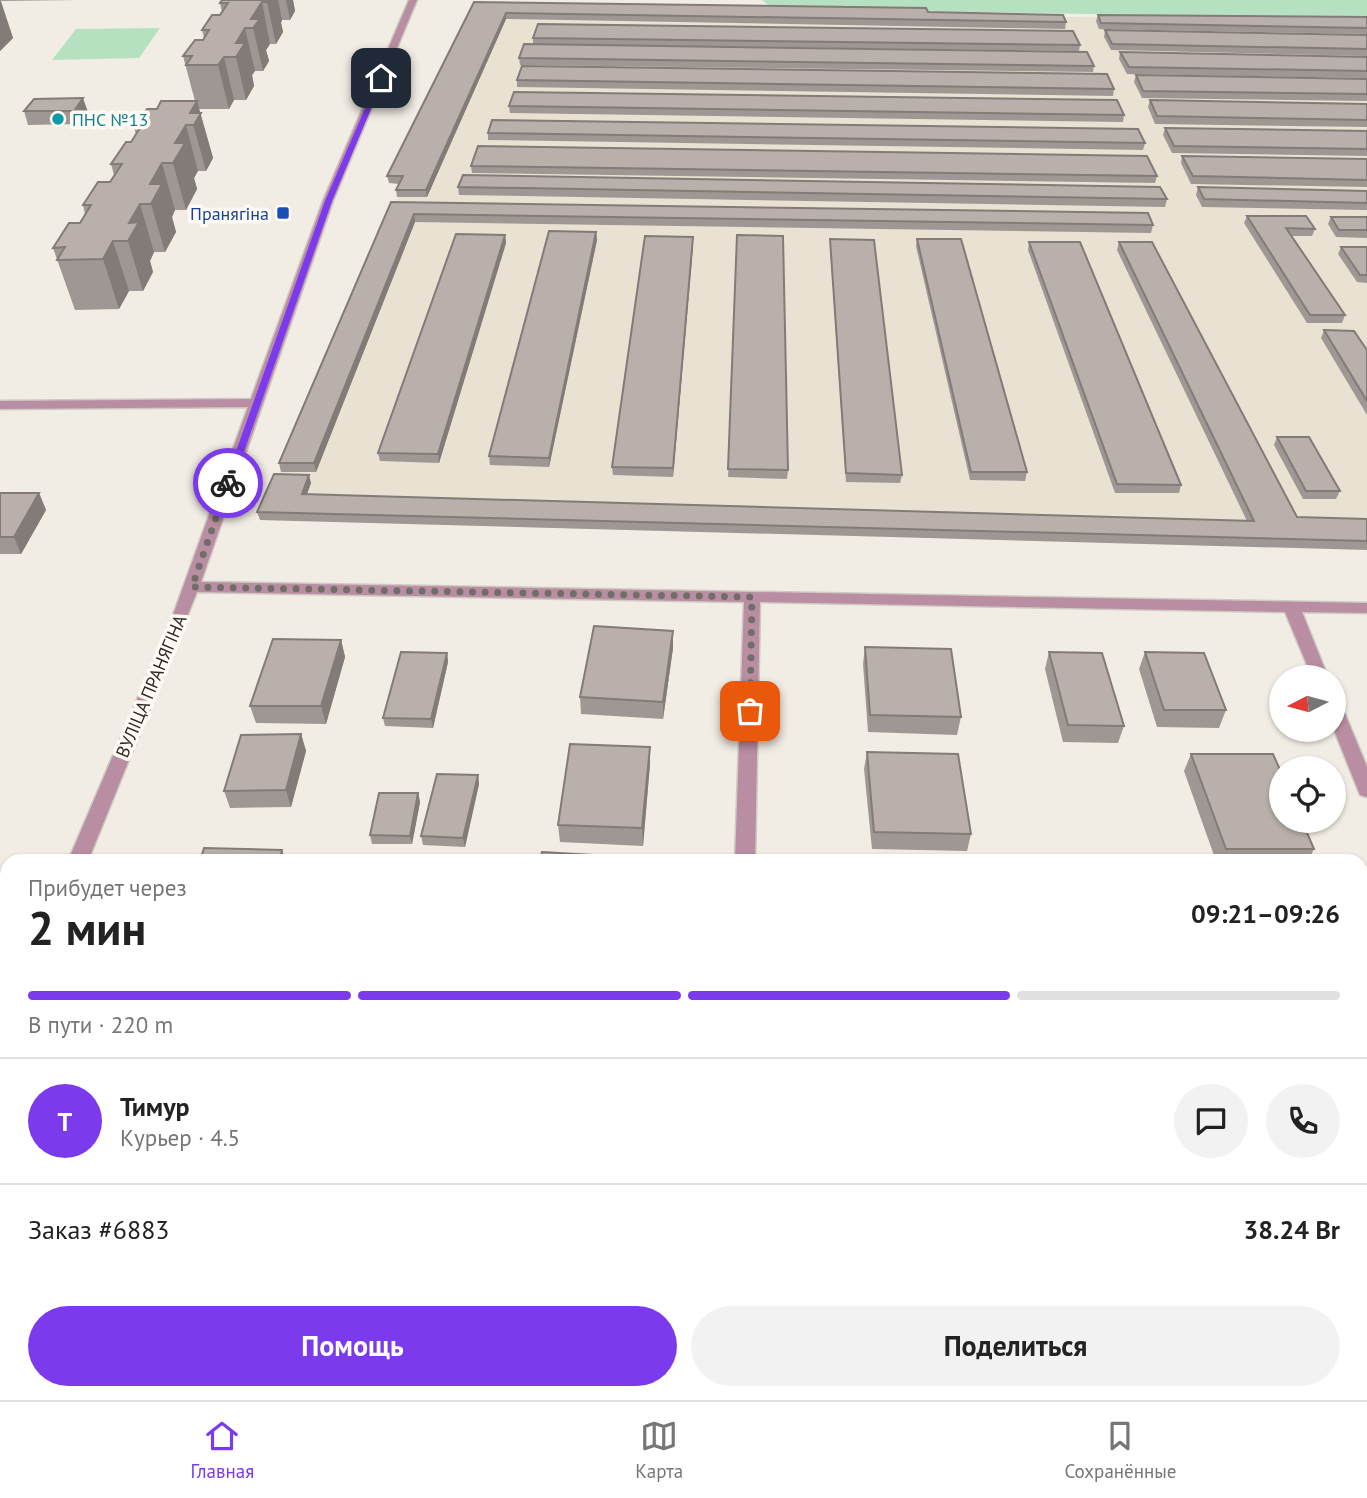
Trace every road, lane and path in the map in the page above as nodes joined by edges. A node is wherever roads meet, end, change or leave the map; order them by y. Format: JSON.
{"nodes":[{"id":1,"x":414,"y":0,"type":"edge"},
{"id":2,"x":257,"y":403,"type":"junction"},
{"id":3,"x":0,"y":405,"type":"edge"},
{"id":4,"x":192,"y":587,"type":"junction"},
{"id":5,"x":752,"y":597,"type":"junction"},
{"id":6,"x":1291,"y":606,"type":"junction"},
{"id":7,"x":1367,"y":608,"type":"edge"},
{"id":8,"x":1315,"y":665,"type":"edge"},
{"id":9,"x":1346,"y":738,"type":"edge"},
{"id":10,"x":1367,"y":790,"type":"edge"},
{"id":11,"x":81,"y":854,"type":"edge"},
{"id":12,"x":745,"y":854,"type":"edge"}],
"edges":[{"from":1,"to":2,"type":"street","name":"ВУЛІЦА ПРАНЯГІНА"},
{"from":2,"to":3,"type":"street"},
{"from":2,"to":4,"type":"street","name":"ВУЛІЦА ПРАНЯГІНА"},
{"from":4,"to":5,"type":"street"},
{"from":4,"to":11,"type":"street","name":"ВУЛІЦА ПРАНЯГІНА"},
{"from":5,"to":6,"type":"street"},
{"from":5,"to":12,"type":"street"},
{"from":6,"to":7,"type":"street"},
{"from":6,"to":8,"type":"street"},
{"from":9,"to":10,"type":"street"}]}
